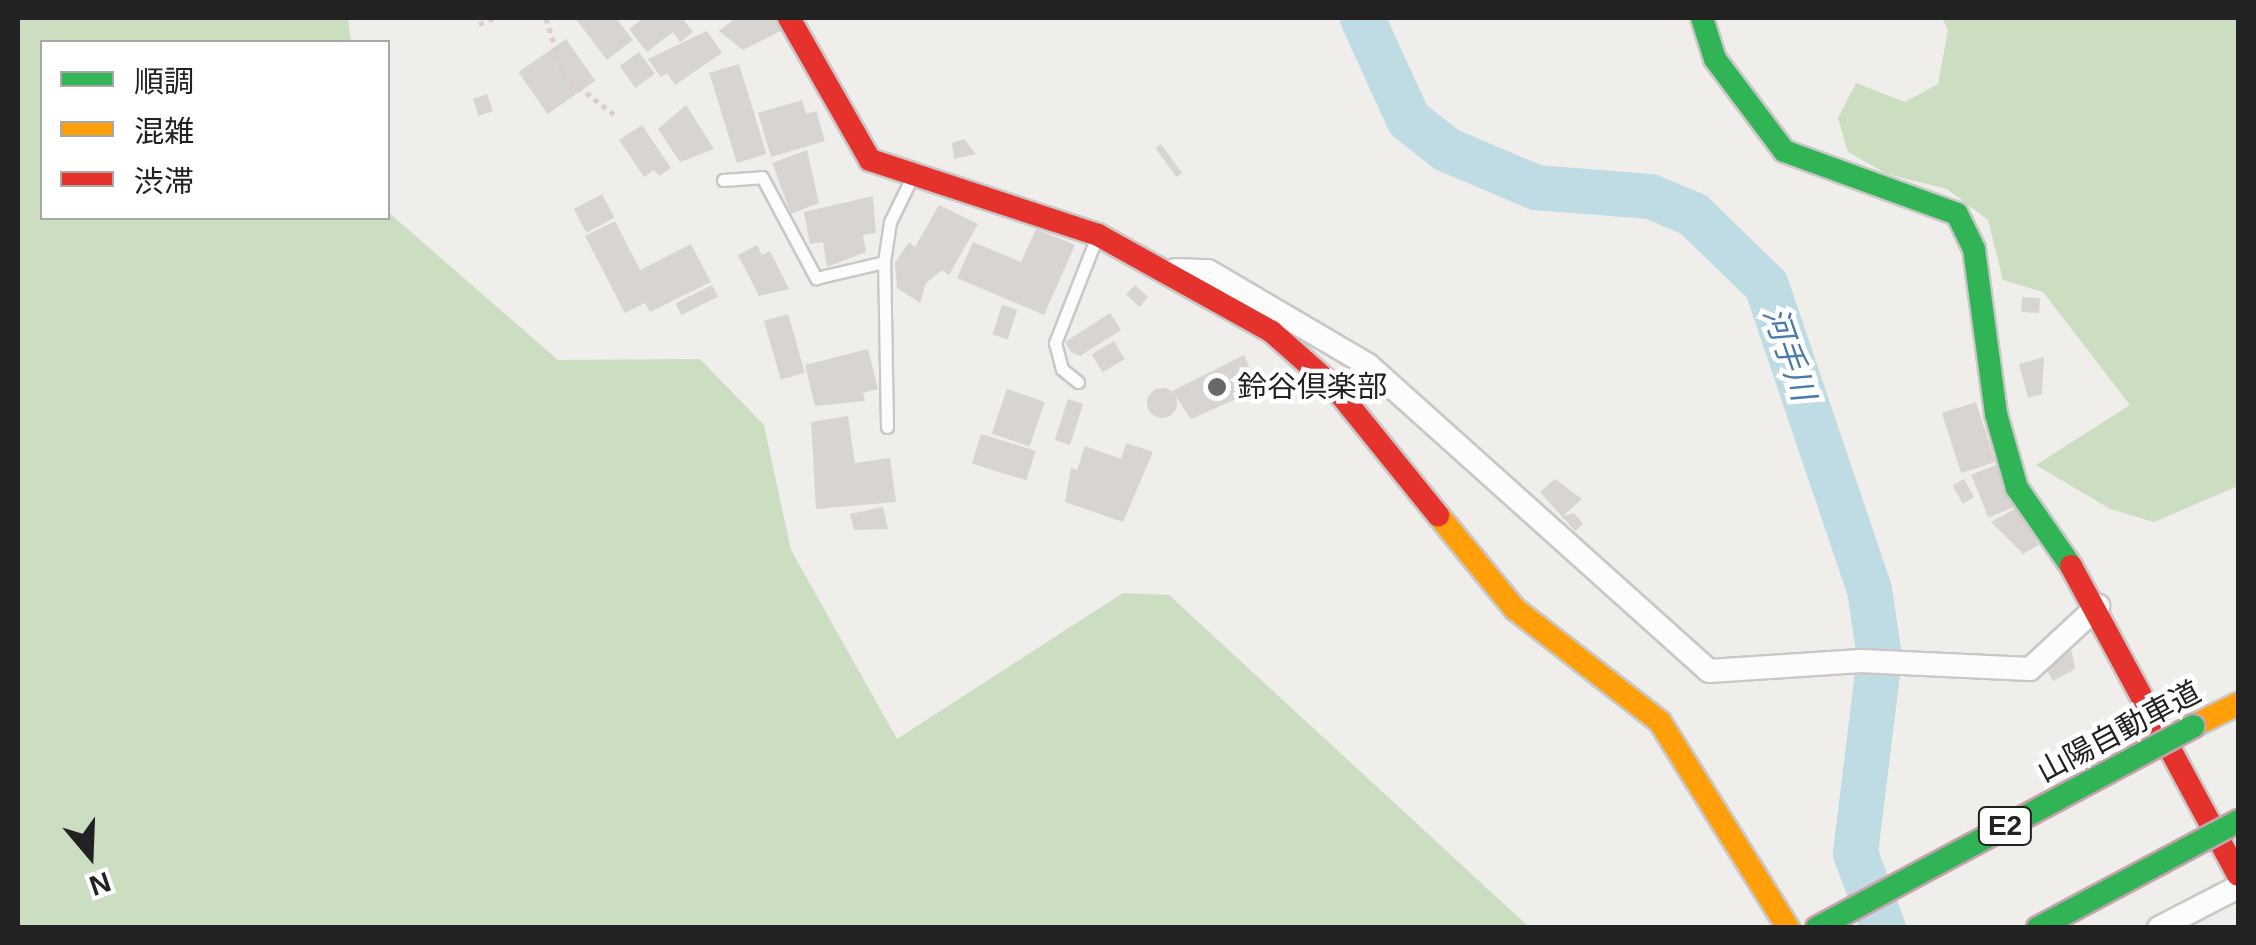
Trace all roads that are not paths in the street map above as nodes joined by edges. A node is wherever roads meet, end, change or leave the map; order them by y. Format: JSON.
{"nodes":[{"id":1,"x":789,"y":18,"type":"edge"},
{"id":2,"x":1702,"y":18,"type":"edge"},
{"id":3,"x":912,"y":177,"type":"junction"},
{"id":4,"x":723,"y":180,"type":"dead end"},
{"id":5,"x":1098,"y":236,"type":"junction"},
{"id":6,"x":884,"y":262,"type":"junction"},
{"id":7,"x":1172,"y":270,"type":"junction"},
{"id":8,"x":1078,"y":382,"type":"dead end"},
{"id":9,"x":887,"y":428,"type":"dead end"},
{"id":10,"x":2098,"y":606,"type":"junction"},
{"id":11,"x":2238,"y":704,"type":"edge"},
{"id":12,"x":2238,"y":820,"type":"edge"},
{"id":13,"x":2238,"y":875,"type":"edge"},
{"id":14,"x":2238,"y":887,"type":"edge"},
{"id":15,"x":1788,"y":928,"type":"edge"},
{"id":16,"x":1817,"y":928,"type":"edge"},
{"id":17,"x":2038,"y":928,"type":"edge"},
{"id":18,"x":2158,"y":928,"type":"edge"}],
"edges":[{"from":1,"to":3,"type":"main road"},
{"from":2,"to":10,"type":"main road"},
{"from":3,"to":5,"type":"main road"},
{"from":3,"to":6,"type":"lane"},
{"from":4,"to":6,"type":"lane"},
{"from":5,"to":7,"type":"main road"},
{"from":5,"to":8,"type":"lane"},
{"from":6,"to":9,"type":"lane"},
{"from":7,"to":10,"type":"street"},
{"from":7,"to":15,"type":"main road"},
{"from":10,"to":13,"type":"main road"},
{"from":11,"to":16,"type":"main road","name":"山陽自動車道","number":"E2","bridge":true},
{"from":12,"to":17,"type":"main road","bridge":true},
{"from":14,"to":18,"type":"street"}]}
